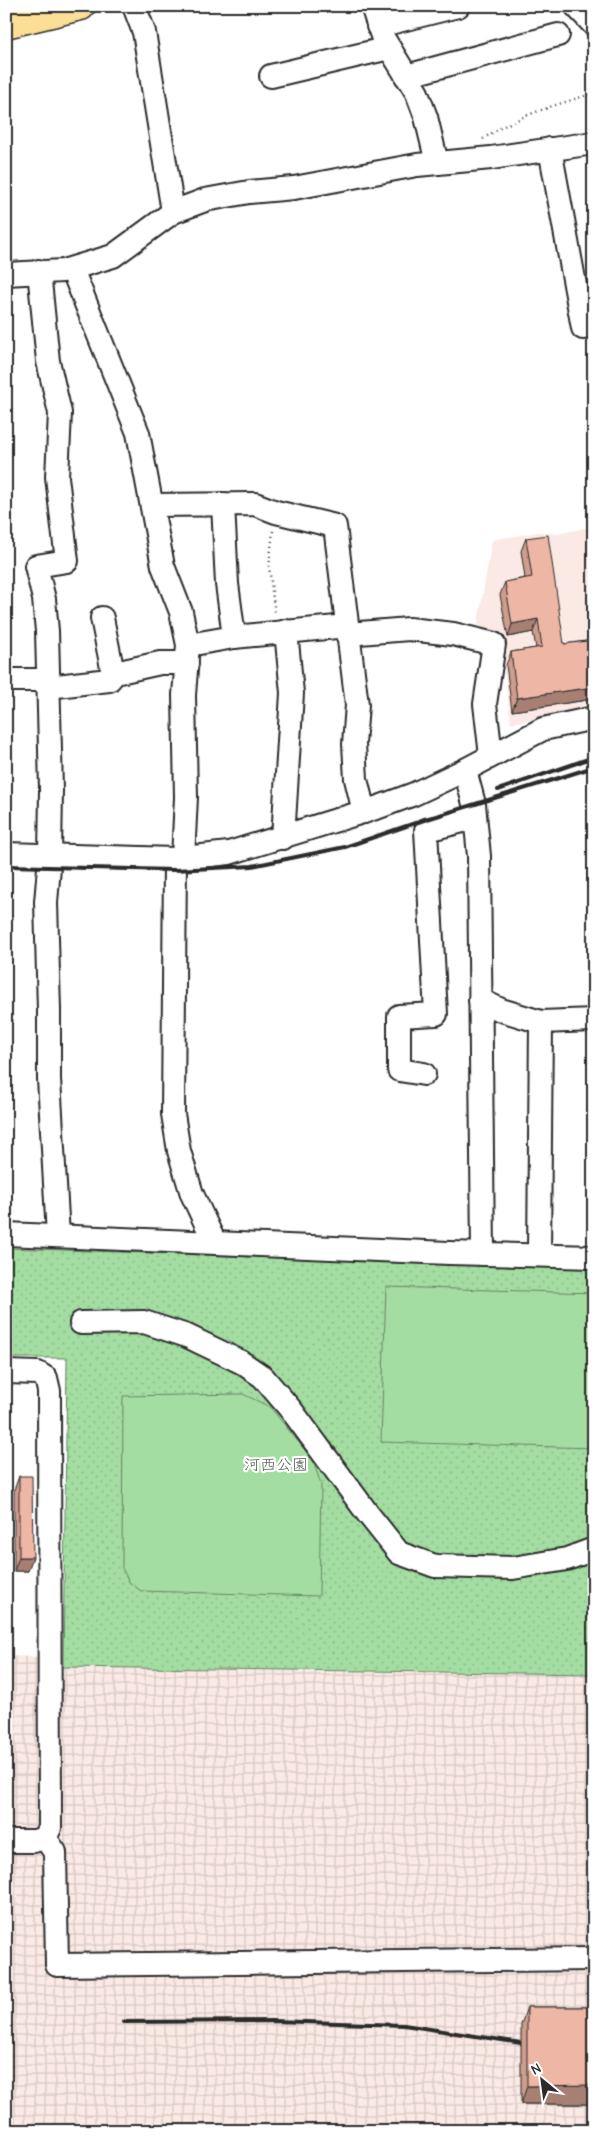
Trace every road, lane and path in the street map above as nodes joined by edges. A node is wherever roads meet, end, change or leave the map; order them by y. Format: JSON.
{"nodes":[{"id":1,"x":81,"y":6,"type":"edge"},
{"id":2,"x":134,"y":6,"type":"edge"},
{"id":3,"x":458,"y":6,"type":"edge"},
{"id":4,"x":576,"y":6,"type":"edge"},
{"id":5,"x":375,"y":16,"type":"edge"},
{"id":6,"x":6,"y":24,"type":"edge"},
{"id":7,"x":594,"y":25,"type":"edge"},
{"id":8,"x":558,"y":35,"type":"dead end"},
{"id":9,"x":389,"y":48,"type":"junction"},
{"id":10,"x":271,"y":76,"type":"dead end"},
{"id":11,"x":406,"y":76,"type":"junction"},
{"id":12,"x":594,"y":93,"type":"edge"},
{"id":13,"x":481,"y":140,"type":"dead end"},
{"id":14,"x":594,"y":143,"type":"edge"},
{"id":15,"x":550,"y":149,"type":"junction"},
{"id":16,"x":438,"y":163,"type":"junction"},
{"id":17,"x":173,"y":212,"type":"junction"},
{"id":18,"x":72,"y":269,"type":"junction"},
{"id":19,"x":39,"y":271,"type":"junction"},
{"id":20,"x":6,"y":274,"type":"edge"},
{"id":21,"x":584,"y":328,"type":"dead end"},
{"id":22,"x":223,"y":504,"type":"junction"},
{"id":23,"x":152,"y":505,"type":"junction"},
{"id":24,"x":276,"y":512,"type":"junction"},
{"id":25,"x":102,"y":618,"type":"dead end"},
{"id":26,"x":347,"y":630,"type":"junction"},
{"id":27,"x":282,"y":632,"type":"junction"},
{"id":28,"x":234,"y":637,"type":"junction"},
{"id":29,"x":188,"y":654,"type":"junction"},
{"id":30,"x":115,"y":673,"type":"junction"},
{"id":31,"x":6,"y":680,"type":"edge"},
{"id":32,"x":48,"y":687,"type":"junction"},
{"id":33,"x":594,"y":718,"type":"edge"},
{"id":34,"x":491,"y":756,"type":"junction"},
{"id":35,"x":465,"y":770,"type":"junction"},
{"id":36,"x":364,"y":812,"type":"junction"},
{"id":37,"x":475,"y":818,"type":"junction"},
{"id":38,"x":284,"y":838,"type":"junction"},
{"id":39,"x":6,"y":854,"type":"edge"},
{"id":40,"x":50,"y":856,"type":"junction"},
{"id":41,"x":179,"y":859,"type":"junction"},
{"id":42,"x":480,"y":1000,"type":"junction"},
{"id":43,"x":594,"y":1020,"type":"edge"},
{"id":44,"x":541,"y":1022,"type":"junction"},
{"id":45,"x":424,"y":1074,"type":"dead end"},
{"id":46,"x":6,"y":1234,"type":"edge"},
{"id":47,"x":58,"y":1236,"type":"junction"},
{"id":48,"x":214,"y":1241,"type":"junction"},
{"id":49,"x":483,"y":1254,"type":"junction"},
{"id":50,"x":539,"y":1255,"type":"junction"},
{"id":51,"x":594,"y":1257,"type":"edge"},
{"id":52,"x":81,"y":1323,"type":"dead end"},
{"id":53,"x":6,"y":1372,"type":"edge"},
{"id":54,"x":594,"y":1549,"type":"edge"},
{"id":55,"x":45,"y":1838,"type":"junction"},
{"id":56,"x":6,"y":1841,"type":"edge"},
{"id":57,"x":594,"y":1959,"type":"edge"}],
"edges":[{"from":1,"to":6,"type":"main road"},
{"from":2,"to":17,"type":"street"},
{"from":3,"to":5,"type":"street"},
{"from":4,"to":7,"type":"street"},
{"from":5,"to":9,"type":"street"},
{"from":8,"to":11,"type":"street"},
{"from":9,"to":10,"type":"street"},
{"from":9,"to":11,"type":"street"},
{"from":11,"to":16,"type":"street"},
{"from":12,"to":13,"type":"path"},
{"from":14,"to":15,"type":"street"},
{"from":15,"to":16,"type":"street"},
{"from":15,"to":21,"type":"street"},
{"from":16,"to":17,"type":"street"},
{"from":17,"to":18,"type":"street"},
{"from":18,"to":19,"type":"street"},
{"from":18,"to":23,"type":"street"},
{"from":19,"to":20,"type":"street"},
{"from":19,"to":32,"type":"street"},
{"from":22,"to":23,"type":"street"},
{"from":22,"to":24,"type":"street"},
{"from":22,"to":28,"type":"street"},
{"from":23,"to":29,"type":"street"},
{"from":24,"to":26,"type":"street"},
{"from":24,"to":27,"type":"path"},
{"from":25,"to":30,"type":"street"},
{"from":26,"to":27,"type":"street"},
{"from":26,"to":34,"type":"street"},
{"from":26,"to":36,"type":"street"},
{"from":27,"to":28,"type":"street"},
{"from":27,"to":38,"type":"street"},
{"from":28,"to":29,"type":"street"},
{"from":29,"to":30,"type":"street"},
{"from":29,"to":41,"type":"street"},
{"from":30,"to":32,"type":"street"},
{"from":31,"to":32,"type":"street"},
{"from":32,"to":40,"type":"street"},
{"from":33,"to":34,"type":"street"},
{"from":34,"to":35,"type":"street"},
{"from":35,"to":36,"type":"street"},
{"from":35,"to":37,"type":"street"},
{"from":36,"to":38,"type":"street"},
{"from":37,"to":42,"type":"street"},
{"from":37,"to":45,"type":"street"},
{"from":38,"to":41,"type":"street"},
{"from":39,"to":40,"type":"street"},
{"from":40,"to":41,"type":"street"},
{"from":40,"to":47,"type":"street"},
{"from":41,"to":48,"type":"street"},
{"from":42,"to":44,"type":"street"},
{"from":42,"to":49,"type":"street"},
{"from":43,"to":44,"type":"street"},
{"from":44,"to":50,"type":"street"},
{"from":46,"to":47,"type":"street"},
{"from":47,"to":48,"type":"street"},
{"from":48,"to":49,"type":"street"},
{"from":49,"to":50,"type":"street"},
{"from":50,"to":51,"type":"street"},
{"from":52,"to":54,"type":"street"},
{"from":53,"to":55,"type":"street"},
{"from":55,"to":56,"type":"street"},
{"from":55,"to":57,"type":"street"}]}
